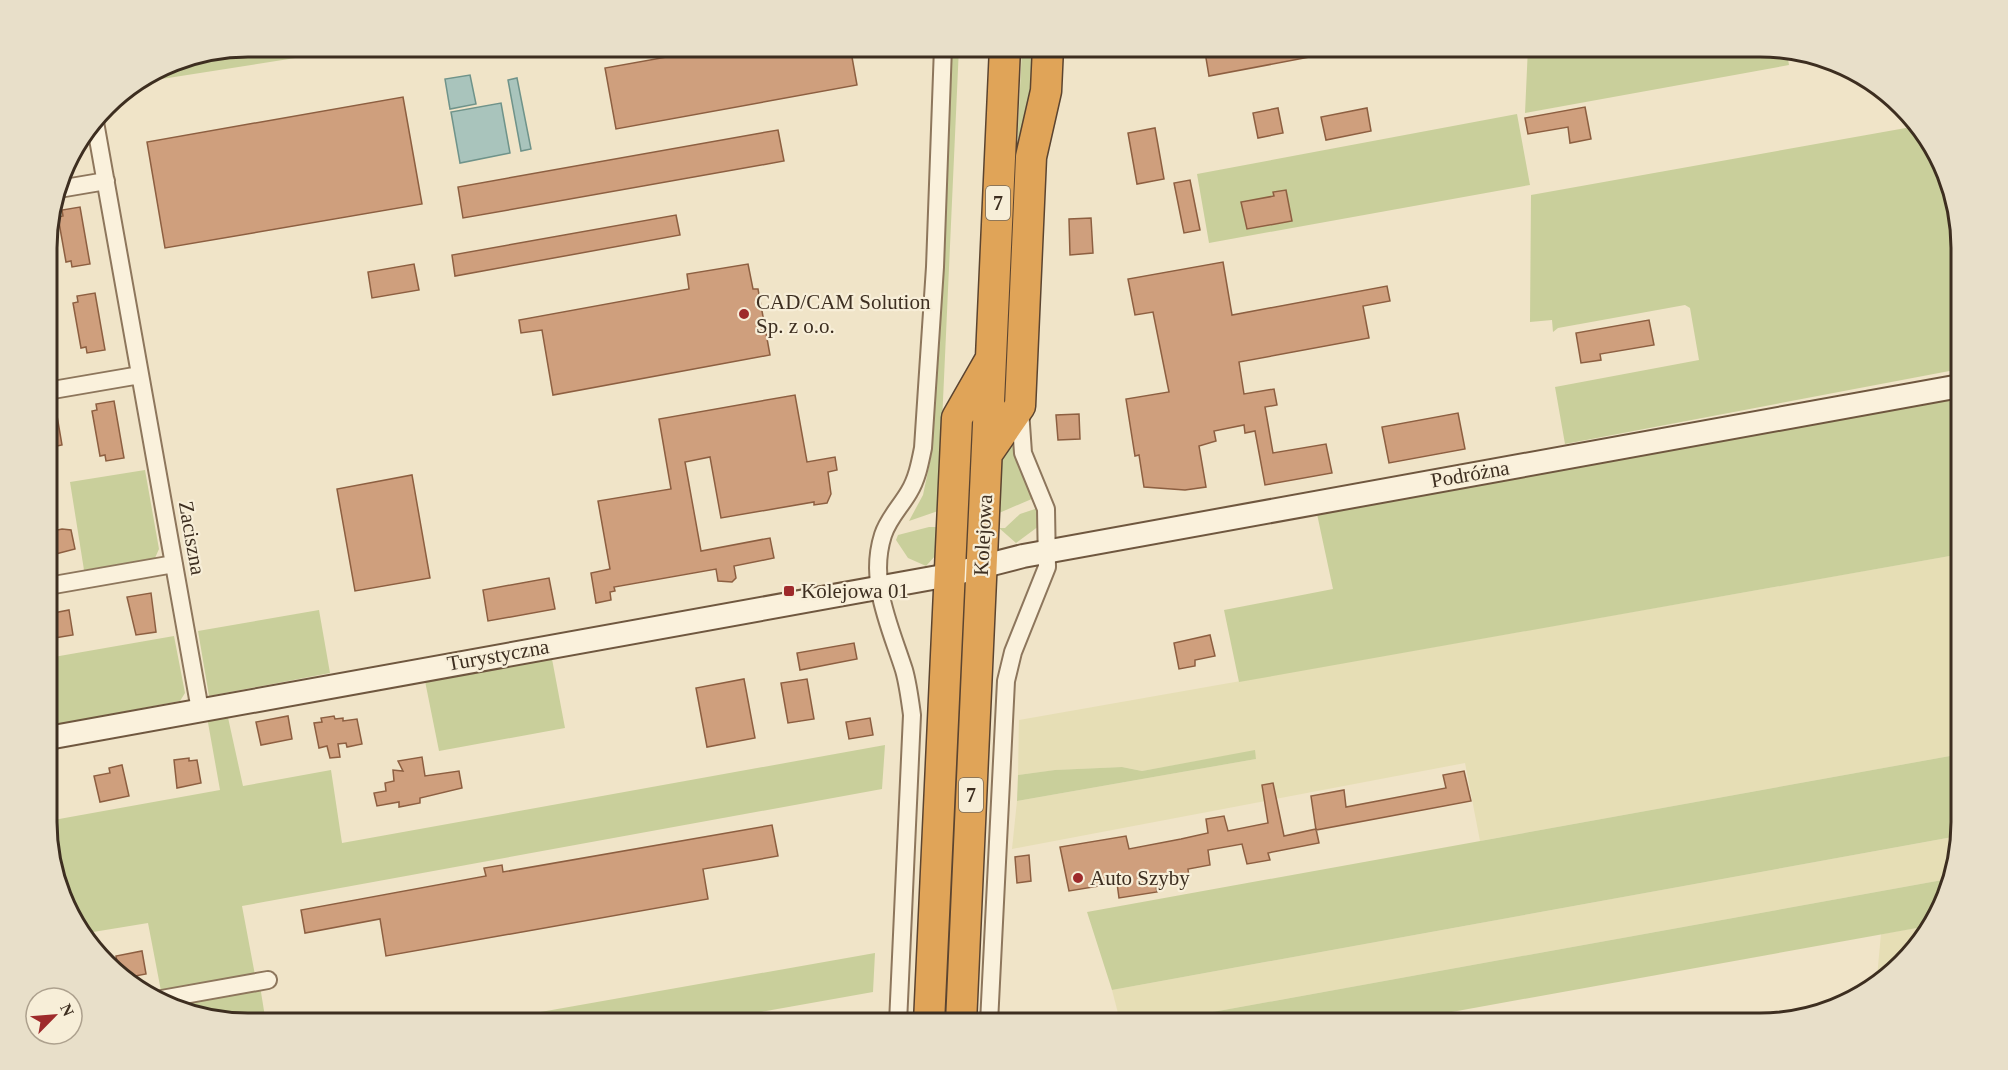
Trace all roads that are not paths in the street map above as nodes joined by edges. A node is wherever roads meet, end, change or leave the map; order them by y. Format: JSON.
{"nodes":[{"id":1,"x":943,"y":57,"type":"edge"},
{"id":2,"x":1005,"y":57,"type":"edge"},
{"id":3,"x":1048,"y":57,"type":"edge"},
{"id":4,"x":97,"y":132,"type":"edge"},
{"id":5,"x":106,"y":181,"type":"junction"},
{"id":6,"x":68,"y":187,"type":"edge"},
{"id":7,"x":991,"y":359,"type":"junction"},
{"id":8,"x":141,"y":375,"type":"junction"},
{"id":9,"x":1951,"y":388,"type":"edge"},
{"id":10,"x":57,"y":389,"type":"edge"},
{"id":11,"x":1020,"y":406,"type":"junction"},
{"id":12,"x":987,"y":454,"type":"junction"},
{"id":13,"x":1048,"y":552,"type":"junction"},
{"id":14,"x":174,"y":564,"type":"junction"},
{"id":15,"x":981,"y":566,"type":"junction"},
{"id":16,"x":949,"y":575,"type":"junction"},
{"id":17,"x":57,"y":584,"type":"edge"},
{"id":18,"x":879,"y":587,"type":"junction"},
{"id":19,"x":200,"y":710,"type":"junction"},
{"id":20,"x":57,"y":736,"type":"edge"},
{"id":21,"x":268,"y":980,"type":"dead end"},
{"id":22,"x":173,"y":997,"type":"edge"},
{"id":23,"x":898,"y":1013,"type":"edge"},
{"id":24,"x":929,"y":1013,"type":"edge"},
{"id":25,"x":961,"y":1013,"type":"edge"},
{"id":26,"x":989,"y":1013,"type":"edge"}],
"edges":[{"from":1,"to":18,"type":"street"},
{"from":2,"to":7,"type":"highway","name":"Kolejowa","number":"7"},
{"from":3,"to":11,"type":"highway"},
{"from":4,"to":5,"type":"street","name":"Zaciszna"},
{"from":5,"to":6,"type":"street"},
{"from":5,"to":8,"type":"street","name":"Zaciszna"},
{"from":7,"to":12,"type":"highway","name":"Kolejowa","number":"7"},
{"from":7,"to":16,"type":"highway","name":"Kolejowa","number":"7"},
{"from":8,"to":10,"type":"street"},
{"from":8,"to":14,"type":"street","name":"Zaciszna"},
{"from":9,"to":13,"type":"street","name":"Podróżna"},
{"from":11,"to":12,"type":"highway"},
{"from":11,"to":13,"type":"street"},
{"from":12,"to":15,"type":"highway","name":"Kolejowa","number":"7"},
{"from":13,"to":15,"type":"street","name":"Podróżna"},
{"from":13,"to":26,"type":"street"},
{"from":14,"to":17,"type":"street"},
{"from":14,"to":19,"type":"street","name":"Zaciszna"},
{"from":15,"to":16,"type":"street","name":"Podróżna"},
{"from":15,"to":25,"type":"highway","name":"Kolejowa","number":"7"},
{"from":16,"to":18,"type":"street","name":"Turystyczna"},
{"from":16,"to":24,"type":"highway","name":"Kolejowa","number":"7"},
{"from":18,"to":19,"type":"street","name":"Turystyczna"},
{"from":18,"to":23,"type":"street"},
{"from":19,"to":20,"type":"street","name":"Turystyczna"},
{"from":21,"to":22,"type":"street"}]}
